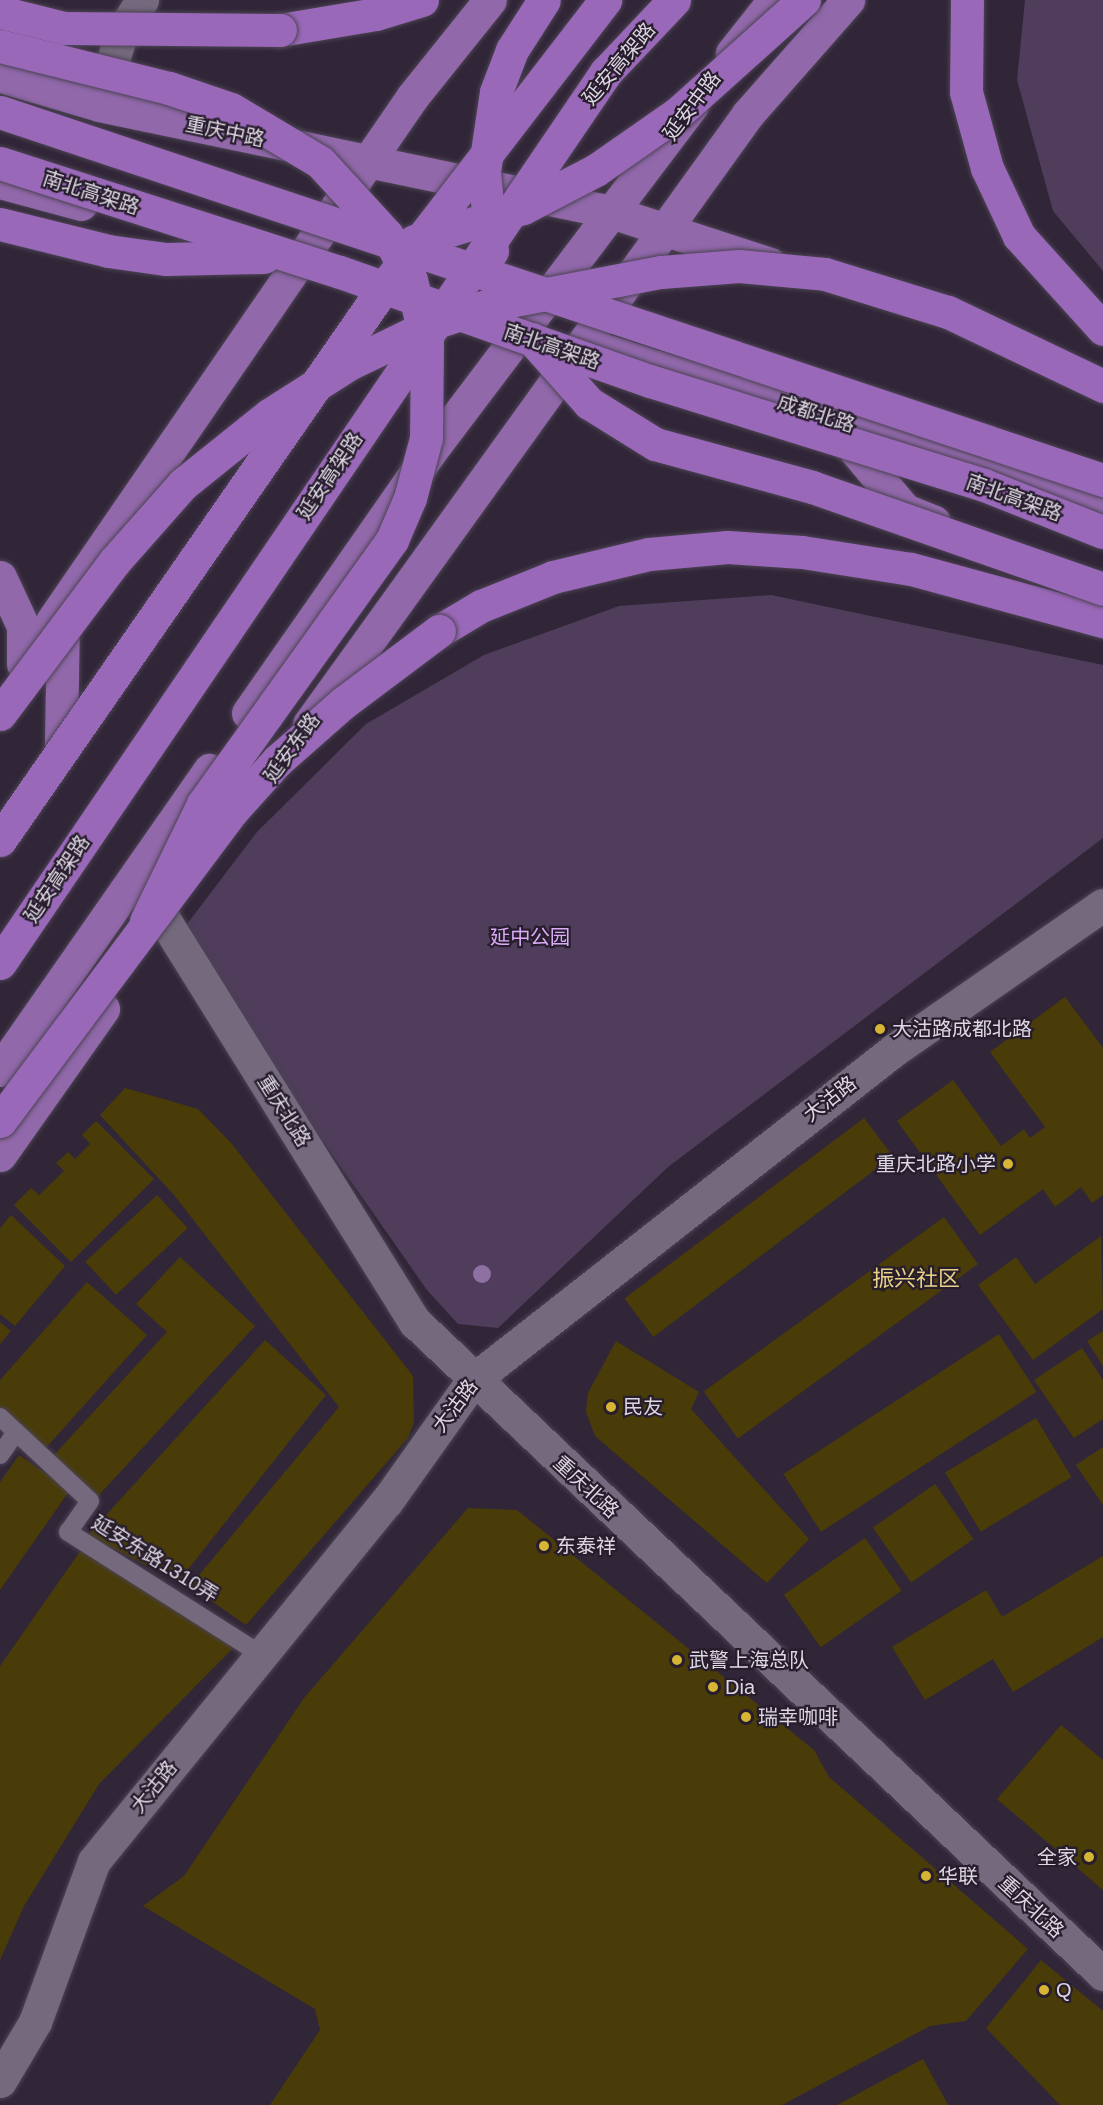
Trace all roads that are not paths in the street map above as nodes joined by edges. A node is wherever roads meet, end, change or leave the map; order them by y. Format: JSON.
{"nodes":[{"id":1,"x":142,"y":0,"type":"edge"},
{"id":2,"x":422,"y":0,"type":"edge"},
{"id":3,"x":490,"y":0,"type":"edge"},
{"id":4,"x":544,"y":0,"type":"edge"},
{"id":5,"x":589,"y":0,"type":"edge"},
{"id":6,"x":604,"y":0,"type":"edge"},
{"id":7,"x":674,"y":0,"type":"edge"},
{"id":8,"x":774,"y":0,"type":"edge"},
{"id":9,"x":804,"y":0,"type":"edge"},
{"id":10,"x":848,"y":0,"type":"edge"},
{"id":11,"x":967,"y":0,"type":"edge"},
{"id":12,"x":1,"y":6,"type":"edge"},
{"id":13,"x":122,"y":32,"type":"junction"},
{"id":14,"x":0,"y":46,"type":"edge"},
{"id":15,"x":0,"y":76,"type":"edge"},
{"id":16,"x":99,"y":105,"type":"junction"},
{"id":17,"x":0,"y":112,"type":"edge"},
{"id":18,"x":368,"y":162,"type":"junction"},
{"id":19,"x":0,"y":163,"type":"edge"},
{"id":20,"x":453,"y":180,"type":"junction"},
{"id":21,"x":0,"y":182,"type":"edge"},
{"id":22,"x":611,"y":212,"type":"junction"},
{"id":23,"x":0,"y":224,"type":"edge"},
{"id":24,"x":668,"y":230,"type":"junction"},
{"id":25,"x":298,"y":264,"type":"junction"},
{"id":26,"x":368,"y":283,"type":"junction"},
{"id":27,"x":527,"y":324,"type":"junction"},
{"id":28,"x":1103,"y":329,"type":"edge"},
{"id":29,"x":587,"y":345,"type":"junction"},
{"id":30,"x":1103,"y":386,"type":"edge"},
{"id":31,"x":828,"y":418,"type":"junction"},
{"id":32,"x":1103,"y":480,"type":"edge"},
{"id":33,"x":1103,"y":510,"type":"edge"},
{"id":34,"x":1103,"y":532,"type":"edge"},
{"id":35,"x":0,"y":577,"type":"edge"},
{"id":36,"x":1103,"y":589,"type":"edge"},
{"id":37,"x":63,"y":604,"type":"junction"},
{"id":38,"x":1103,"y":621,"type":"edge"},
{"id":39,"x":23,"y":664,"type":"junction"},
{"id":40,"x":0,"y":698,"type":"edge"},
{"id":41,"x":0,"y":714,"type":"edge"},
{"id":42,"x":62,"y":743,"type":"junction"},
{"id":43,"x":0,"y":829,"type":"edge"},
{"id":44,"x":0,"y":840,"type":"edge"},
{"id":45,"x":152,"y":851,"type":"junction"},
{"id":46,"x":1103,"y":904,"type":"edge"},
{"id":47,"x":156,"y":921,"type":"junction"},
{"id":48,"x":87,"y":950,"type":"junction"},
{"id":49,"x":0,"y":963,"type":"edge"},
{"id":50,"x":0,"y":1070,"type":"edge"},
{"id":51,"x":0,"y":1121,"type":"edge"},
{"id":52,"x":0,"y":1155,"type":"edge"},
{"id":53,"x":473,"y":1380,"type":"junction"},
{"id":54,"x":0,"y":1417,"type":"edge"},
{"id":55,"x":16,"y":1432,"type":"junction"},
{"id":56,"x":0,"y":1455,"type":"edge"},
{"id":57,"x":262,"y":1654,"type":"junction"},
{"id":58,"x":1103,"y":1974,"type":"edge"},
{"id":59,"x":0,"y":2081,"type":"edge"}],
"edges":[{"from":1,"to":13,"type":"street"},
{"from":2,"to":12,"type":"highway","bridge":true},
{"from":3,"to":18,"type":"main road"},
{"from":4,"to":36,"type":"highway","bridge":true},
{"from":5,"to":20,"type":"main road"},
{"from":6,"to":44,"type":"highway","bridge":true},
{"from":7,"to":49,"type":"highway","name":"延安高架路","bridge":true},
{"from":8,"to":22,"type":"main road","name":"延安中路"},
{"from":9,"to":23,"type":"highway","bridge":true},
{"from":10,"to":24,"type":"main road","name":"延安东路"},
{"from":11,"to":28,"type":"highway"},
{"from":12,"to":13,"type":"street"},
{"from":12,"to":16,"type":"main road"},
{"from":13,"to":16,"type":"street"},
{"from":14,"to":47,"type":"highway","bridge":true},
{"from":15,"to":16,"type":"main road","name":"重庆中路"},
{"from":16,"to":18,"type":"main road","name":"重庆中路"},
{"from":17,"to":32,"type":"highway","bridge":true},
{"from":18,"to":20,"type":"main road","name":"重庆中路"},
{"from":18,"to":25,"type":"main road"},
{"from":19,"to":34,"type":"highway","name":"南北高架路","bridge":true},
{"from":20,"to":22,"type":"main road","name":"重庆中路"},
{"from":20,"to":26,"type":"main road"},
{"from":21,"to":25,"type":"main road"},
{"from":22,"to":24,"type":"main road"},
{"from":22,"to":27,"type":"main road","name":"延安中路"},
{"from":24,"to":29,"type":"main road","name":"延安东路"},
{"from":24,"to":30,"type":"main road"},
{"from":25,"to":26,"type":"main road"},
{"from":25,"to":37,"type":"main road"},
{"from":26,"to":27,"type":"main road","name":"成都北路"},
{"from":26,"to":42,"type":"main road"},
{"from":27,"to":29,"type":"main road","name":"成都北路"},
{"from":27,"to":45,"type":"main road"},
{"from":29,"to":31,"type":"main road","name":"成都北路"},
{"from":29,"to":47,"type":"main road","name":"延安东路"},
{"from":30,"to":41,"type":"highway","bridge":true},
{"from":31,"to":33,"type":"main road","name":"成都北路"},
{"from":31,"to":36,"type":"main road"},
{"from":35,"to":39,"type":"main road"},
{"from":37,"to":39,"type":"main road"},
{"from":37,"to":42,"type":"main road"},
{"from":38,"to":47,"type":"highway","bridge":true},
{"from":39,"to":40,"type":"main road"},
{"from":42,"to":43,"type":"main road"},
{"from":45,"to":47,"type":"main road"},
{"from":45,"to":48,"type":"main road"},
{"from":46,"to":53,"type":"street","name":"大沽路"},
{"from":47,"to":48,"type":"main road"},
{"from":47,"to":51,"type":"highway","bridge":true},
{"from":47,"to":52,"type":"main road","name":"延安东路"},
{"from":47,"to":53,"type":"street","name":"重庆北路"},
{"from":48,"to":50,"type":"main road"},
{"from":53,"to":57,"type":"street","name":"大沽路"},
{"from":53,"to":58,"type":"street","name":"重庆北路"},
{"from":54,"to":55,"type":"lane","name":"延安东路1310弄"},
{"from":55,"to":56,"type":"lane"},
{"from":55,"to":57,"type":"lane","name":"延安东路1310弄"},
{"from":57,"to":59,"type":"street","name":"大沽路"}]}
